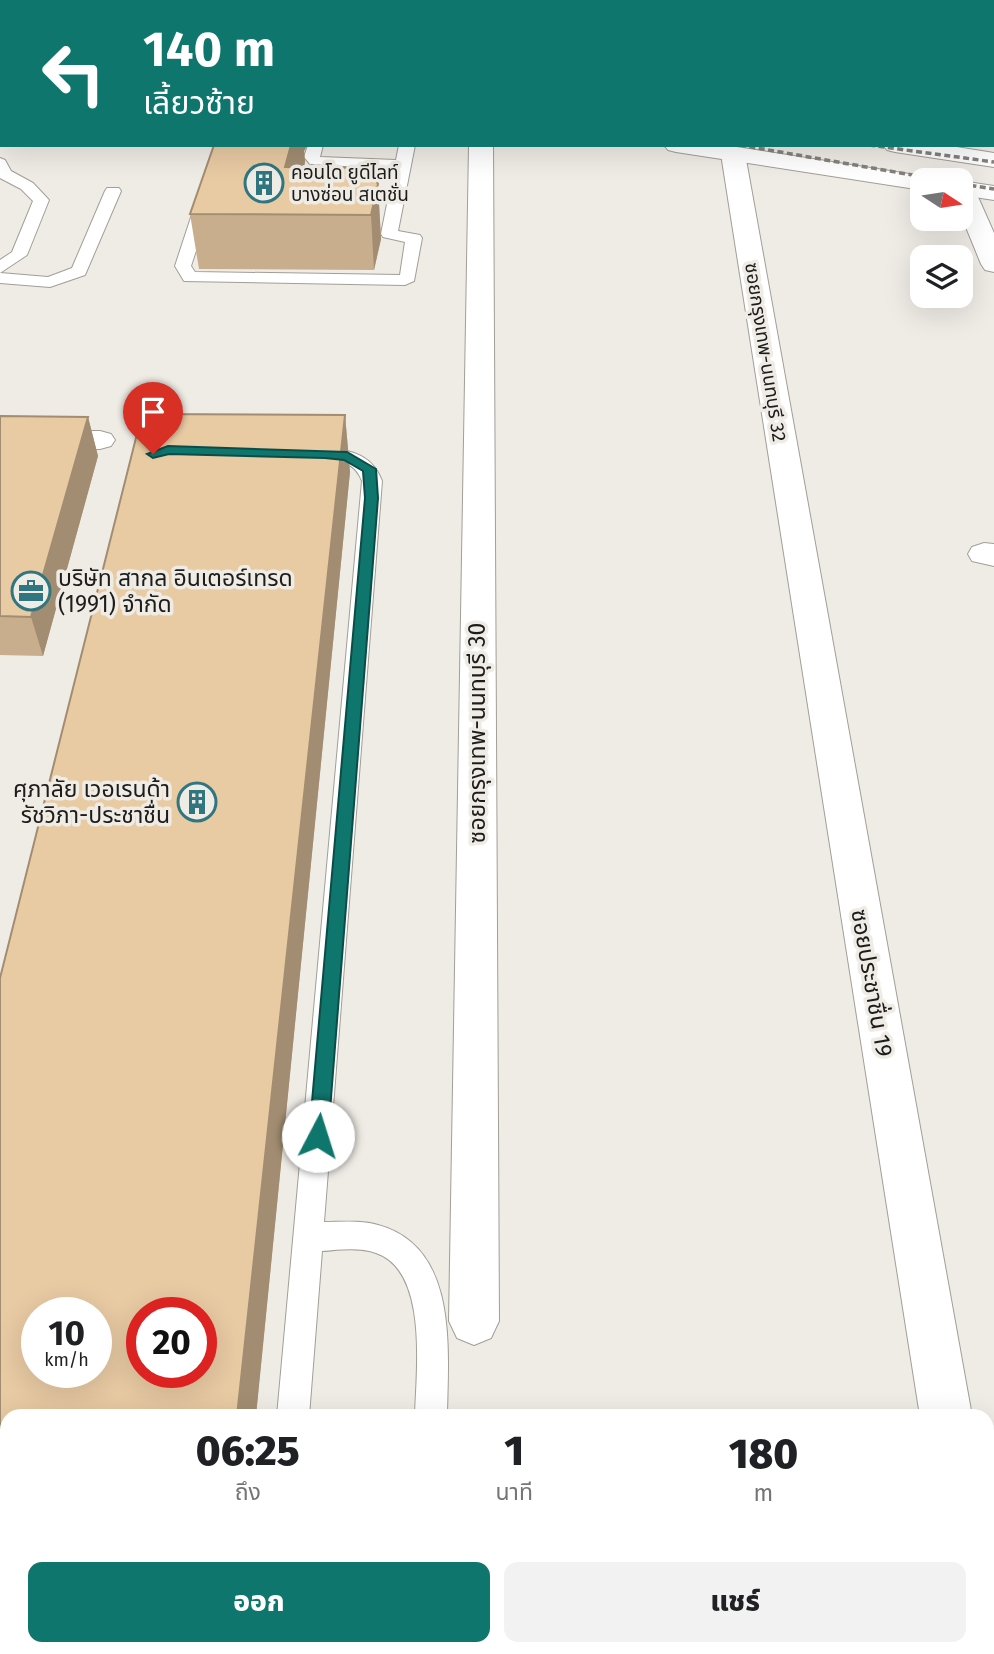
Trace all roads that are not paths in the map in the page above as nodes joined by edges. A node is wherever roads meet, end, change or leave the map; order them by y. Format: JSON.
{"nodes":[{"id":1,"x":315,"y":147,"type":"edge"},
{"id":2,"x":407,"y":147,"type":"edge"},
{"id":3,"x":481,"y":147,"type":"edge"},
{"id":4,"x":689,"y":147,"type":"edge"},
{"id":5,"x":908,"y":147,"type":"edge"},
{"id":6,"x":733,"y":154,"type":"junction"},
{"id":7,"x":994,"y":160,"type":"edge"},
{"id":8,"x":0,"y":163,"type":"edge"},
{"id":9,"x":403,"y":164,"type":"junction"},
{"id":10,"x":910,"y":181,"type":"edge"},
{"id":11,"x":209,"y":187,"type":"edge"},
{"id":12,"x":973,"y":190,"type":"edge"},
{"id":13,"x":113,"y":191,"type":"dead end"},
{"id":14,"x":994,"y":194,"type":"edge"},
{"id":15,"x":973,"y":216,"type":"edge"},
{"id":16,"x":994,"y":264,"type":"edge"},
{"id":17,"x":0,"y":268,"type":"edge"},
{"id":18,"x":0,"y":278,"type":"edge"},
{"id":19,"x":0,"y":440,"type":"edge"},
{"id":20,"x":100,"y":440,"type":"dead end"},
{"id":21,"x":297,"y":453,"type":"edge"},
{"id":22,"x":799,"y":550,"type":"joint"},
{"id":23,"x":309,"y":1237,"type":"junction"},
{"id":24,"x":474,"y":1321,"type":"dead end"},
{"id":25,"x":294,"y":1409,"type":"edge"},
{"id":26,"x":431,"y":1409,"type":"edge"},
{"id":27,"x":945,"y":1409,"type":"edge"}],
"edges":[{"from":1,"to":9,"type":"lane"},
{"from":2,"to":9,"type":"lane"},
{"from":3,"to":24,"type":"street","name":"ซอยกรุงเทพ-นนทบุรี 30"},
{"from":4,"to":6,"type":"street"},
{"from":5,"to":7,"type":"street"},
{"from":6,"to":10,"type":"street"},
{"from":6,"to":22,"type":"street","name":"ซอยกรุงเทพ-นนทบุรี 32"},
{"from":8,"to":17,"type":"lane"},
{"from":9,"to":11,"type":"lane"},
{"from":12,"to":14,"type":"street"},
{"from":13,"to":18,"type":"lane"},
{"from":15,"to":16,"type":"street"},
{"from":19,"to":20,"type":"street"},
{"from":21,"to":23,"type":"lane"},
{"from":22,"to":27,"type":"street","name":"ซอยประชาชื่น 19"},
{"from":23,"to":25,"type":"lane"},
{"from":23,"to":26,"type":"lane"}]}
